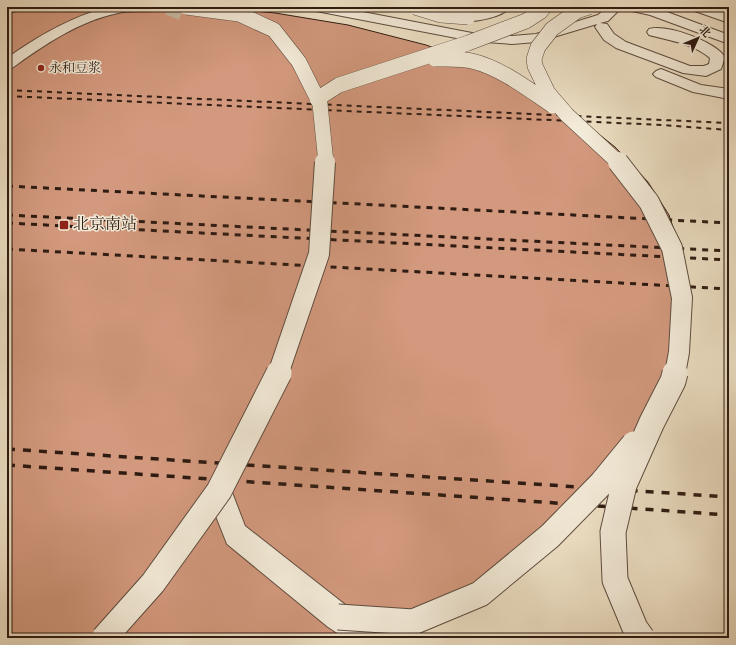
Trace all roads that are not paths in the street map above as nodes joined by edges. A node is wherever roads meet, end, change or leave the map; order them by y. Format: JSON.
{"nodes":[{"id":1,"x":152,"y":7,"type":"edge"},
{"id":2,"x":186,"y":7,"type":"edge"},
{"id":3,"x":316,"y":7,"type":"edge"},
{"id":4,"x":415,"y":7,"type":"edge"},
{"id":5,"x":503,"y":7,"type":"edge"},
{"id":6,"x":544,"y":7,"type":"edge"},
{"id":7,"x":615,"y":7,"type":"edge"},
{"id":8,"x":633,"y":7,"type":"edge"},
{"id":9,"x":672,"y":7,"type":"edge"},
{"id":10,"x":697,"y":7,"type":"edge"},
{"id":11,"x":598,"y":17,"type":"edge"},
{"id":12,"x":729,"y":19,"type":"edge"},
{"id":13,"x":729,"y":29,"type":"edge"},
{"id":14,"x":654,"y":32,"type":"dead end"},
{"id":15,"x":729,"y":40,"type":"edge"},
{"id":16,"x":419,"y":59,"type":"junction"},
{"id":17,"x":7,"y":65,"type":"edge"},
{"id":18,"x":729,"y":94,"type":"edge"},
{"id":19,"x":317,"y":99,"type":"junction"},
{"id":20,"x":567,"y":115,"type":"junction"},
{"id":21,"x":652,"y":422,"type":"junction"},
{"id":22,"x":219,"y":490,"type":"junction"},
{"id":23,"x":338,"y":617,"type":"junction"},
{"id":24,"x":104,"y":638,"type":"edge"},
{"id":25,"x":370,"y":638,"type":"edge"},
{"id":26,"x":642,"y":638,"type":"edge"}],
"edges":[{"from":1,"to":17,"type":"street"},
{"from":2,"to":19,"type":"street","bridge":true},
{"from":3,"to":11,"type":"street"},
{"from":4,"to":5,"type":"street","bridge":true},
{"from":6,"to":16,"type":"street","bridge":true},
{"from":7,"to":11,"type":"street"},
{"from":8,"to":15,"type":"street"},
{"from":9,"to":13,"type":"street"},
{"from":10,"to":12,"type":"street"},
{"from":11,"to":14,"type":"street"},
{"from":11,"to":18,"type":"street"},
{"from":11,"to":20,"type":"street","bridge":true},
{"from":16,"to":19,"type":"street","bridge":true},
{"from":16,"to":20,"type":"street","bridge":true},
{"from":19,"to":22,"type":"street","bridge":true},
{"from":20,"to":21,"type":"street","bridge":true},
{"from":21,"to":23,"type":"street","bridge":true},
{"from":21,"to":26,"type":"street","bridge":true},
{"from":22,"to":23,"type":"street"},
{"from":22,"to":24,"type":"street","bridge":true},
{"from":23,"to":25,"type":"street"}]}
